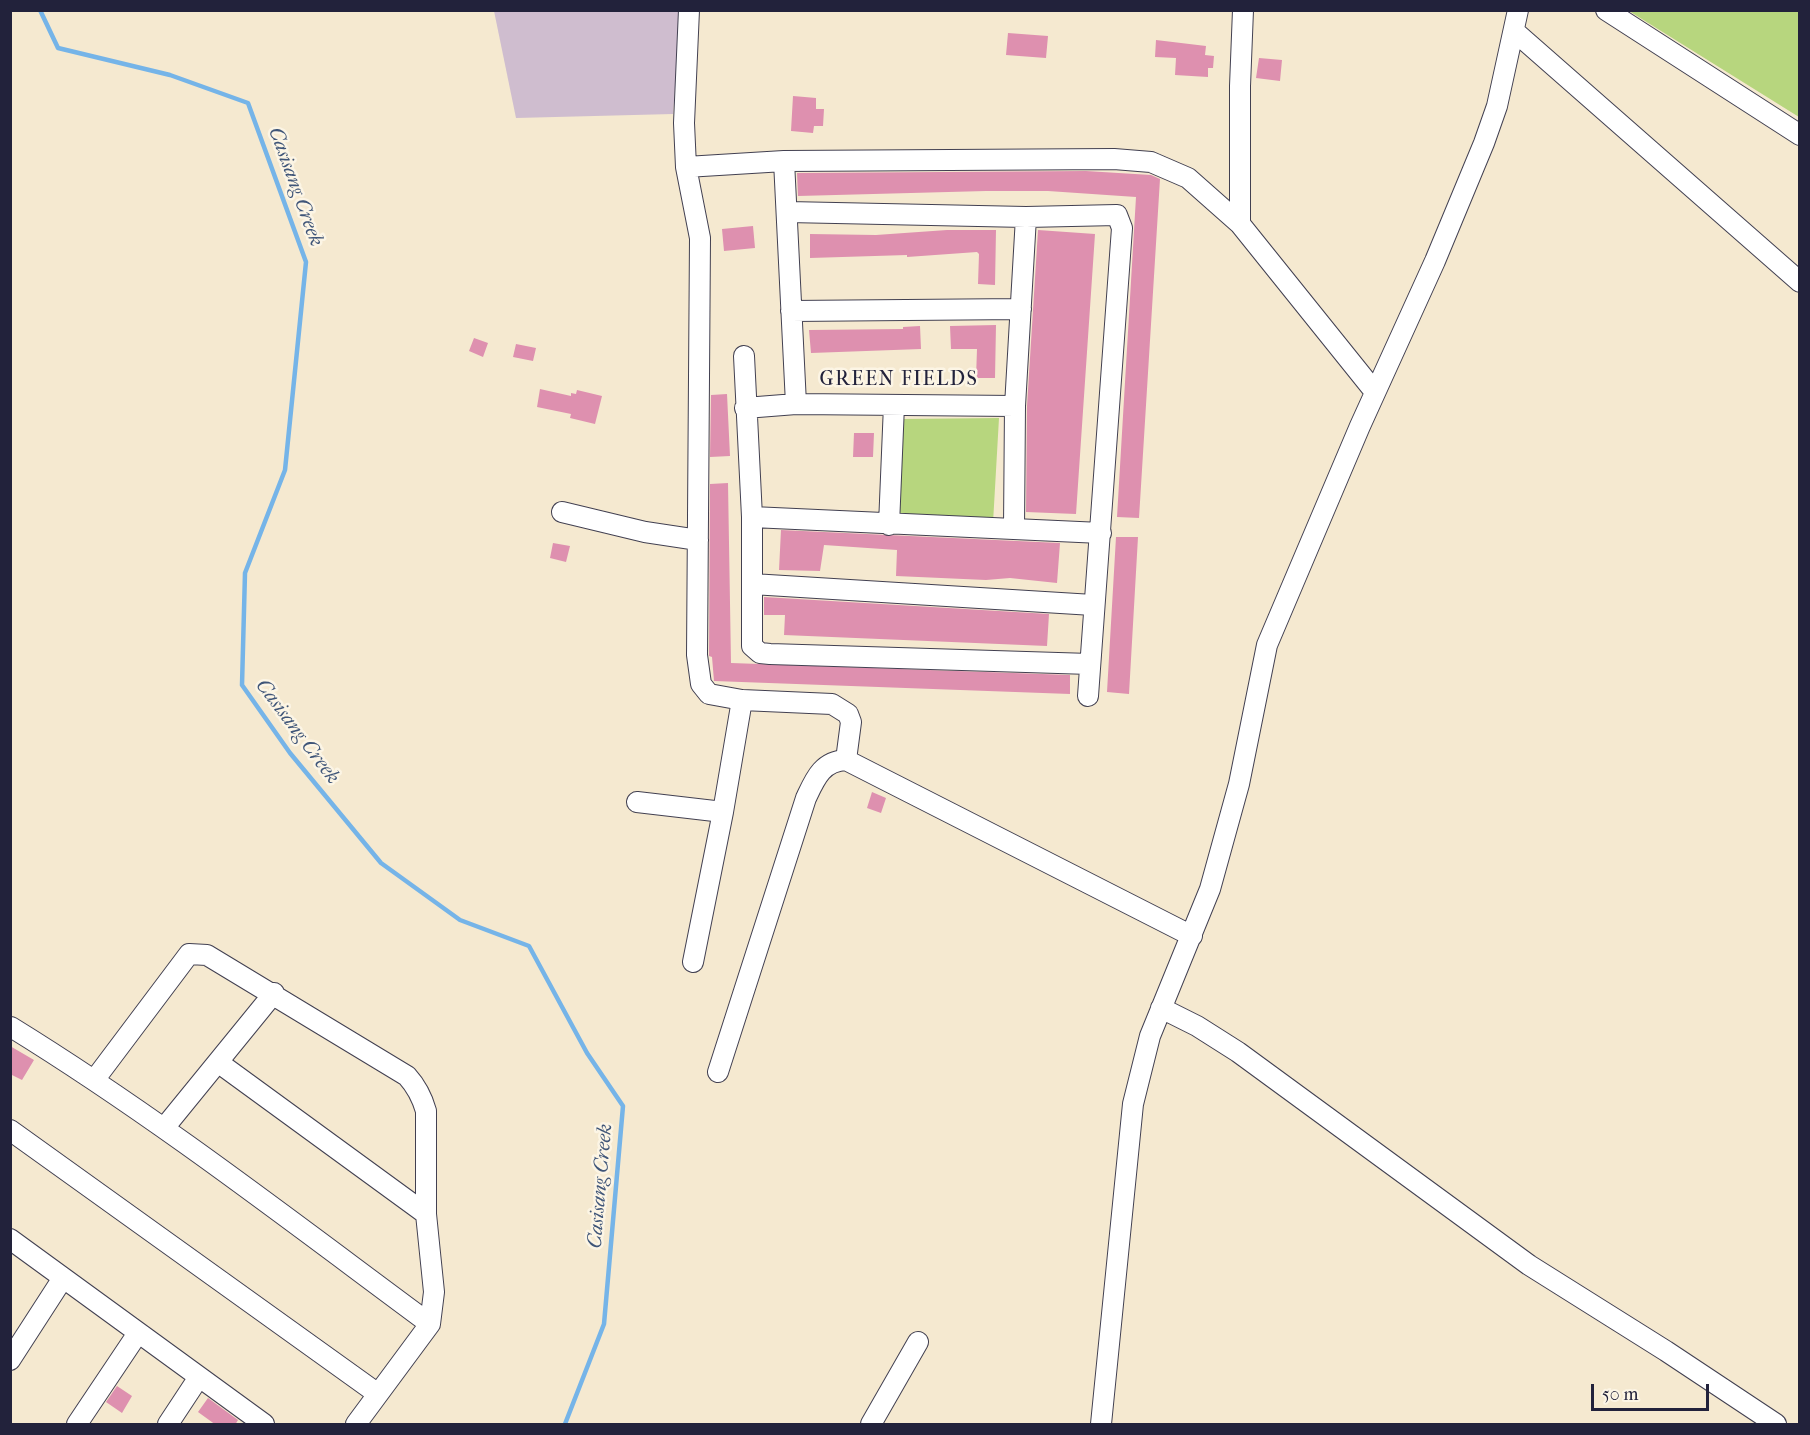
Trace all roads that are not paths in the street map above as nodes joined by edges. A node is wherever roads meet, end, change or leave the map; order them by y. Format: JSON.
{"nodes":[{"id":1,"x":689,"y":10,"type":"edge"},
{"id":2,"x":1243,"y":10,"type":"edge"},
{"id":3,"x":1518,"y":10,"type":"edge"},
{"id":4,"x":1606,"y":10,"type":"edge"},
{"id":5,"x":1514,"y":31,"type":"junction"},
{"id":6,"x":1800,"y":135,"type":"edge"},
{"id":7,"x":784,"y":161,"type":"junction"},
{"id":8,"x":686,"y":167,"type":"junction"},
{"id":9,"x":788,"y":212,"type":"junction"},
{"id":10,"x":1026,"y":217,"type":"junction"},
{"id":11,"x":1240,"y":224,"type":"junction"},
{"id":12,"x":1800,"y":282,"type":"edge"},
{"id":13,"x":1021,"y":309,"type":"junction"},
{"id":14,"x":791,"y":311,"type":"junction"},
{"id":15,"x":744,"y":356,"type":"dead end"},
{"id":16,"x":1375,"y":392,"type":"junction"},
{"id":17,"x":796,"y":404,"type":"junction"},
{"id":18,"x":894,"y":405,"type":"junction"},
{"id":19,"x":1015,"y":406,"type":"junction"},
{"id":20,"x":745,"y":408,"type":"junction"},
{"id":21,"x":562,"y":512,"type":"dead end"},
{"id":22,"x":752,"y":517,"type":"junction"},
{"id":23,"x":889,"y":525,"type":"junction"},
{"id":24,"x":1014,"y":527,"type":"junction"},
{"id":25,"x":1101,"y":533,"type":"junction"},
{"id":26,"x":698,"y":540,"type":"junction"},
{"id":27,"x":752,"y":584,"type":"junction"},
{"id":28,"x":1093,"y":605,"type":"junction"},
{"id":29,"x":1090,"y":664,"type":"junction"},
{"id":30,"x":1088,"y":696,"type":"dead end"},
{"id":31,"x":742,"y":700,"type":"junction"},
{"id":32,"x":846,"y":760,"type":"junction"},
{"id":33,"x":637,"y":802,"type":"dead end"},
{"id":34,"x":723,"y":812,"type":"junction"},
{"id":35,"x":1192,"y":936,"type":"junction"},
{"id":36,"x":693,"y":962,"type":"dead end"},
{"id":37,"x":274,"y":993,"type":"junction"},
{"id":38,"x":1161,"y":1008,"type":"junction"},
{"id":39,"x":11,"y":1027,"type":"edge"},
{"id":40,"x":219,"y":1063,"type":"junction"},
{"id":41,"x":718,"y":1072,"type":"dead end"},
{"id":42,"x":95,"y":1079,"type":"junction"},
{"id":43,"x":164,"y":1128,"type":"junction"},
{"id":44,"x":10,"y":1130,"type":"edge"},
{"id":45,"x":426,"y":1214,"type":"junction"},
{"id":46,"x":10,"y":1239,"type":"edge"},
{"id":47,"x":63,"y":1278,"type":"junction"},
{"id":48,"x":430,"y":1324,"type":"junction"},
{"id":49,"x":138,"y":1333,"type":"junction"},
{"id":50,"x":918,"y":1342,"type":"dead end"},
{"id":51,"x":10,"y":1360,"type":"edge"},
{"id":52,"x":199,"y":1377,"type":"junction"},
{"id":53,"x":378,"y":1394,"type":"junction"},
{"id":54,"x":261,"y":1424,"type":"edge"},
{"id":55,"x":76,"y":1425,"type":"edge"},
{"id":56,"x":168,"y":1425,"type":"edge"},
{"id":57,"x":356,"y":1425,"type":"edge"},
{"id":58,"x":871,"y":1425,"type":"edge"},
{"id":59,"x":1101,"y":1425,"type":"edge"},
{"id":60,"x":1776,"y":1425,"type":"edge"}],
"edges":[{"from":1,"to":8,"type":"street"},
{"from":2,"to":11,"type":"street"},
{"from":3,"to":5,"type":"street"},
{"from":4,"to":6,"type":"street"},
{"from":5,"to":12,"type":"street"},
{"from":5,"to":16,"type":"street"},
{"from":7,"to":8,"type":"street"},
{"from":7,"to":9,"type":"street"},
{"from":7,"to":11,"type":"street"},
{"from":8,"to":26,"type":"street"},
{"from":9,"to":10,"type":"street"},
{"from":9,"to":14,"type":"street"},
{"from":10,"to":13,"type":"street"},
{"from":10,"to":25,"type":"street"},
{"from":11,"to":16,"type":"street"},
{"from":13,"to":14,"type":"street"},
{"from":13,"to":19,"type":"street"},
{"from":14,"to":17,"type":"street"},
{"from":15,"to":20,"type":"street"},
{"from":16,"to":35,"type":"street"},
{"from":17,"to":18,"type":"street"},
{"from":17,"to":20,"type":"street"},
{"from":18,"to":19,"type":"street"},
{"from":18,"to":23,"type":"street"},
{"from":19,"to":24,"type":"street"},
{"from":20,"to":22,"type":"street"},
{"from":21,"to":26,"type":"street"},
{"from":22,"to":23,"type":"street"},
{"from":22,"to":27,"type":"street"},
{"from":23,"to":24,"type":"street"},
{"from":24,"to":25,"type":"street"},
{"from":25,"to":28,"type":"street"},
{"from":26,"to":31,"type":"street"},
{"from":27,"to":28,"type":"street"},
{"from":27,"to":29,"type":"street"},
{"from":28,"to":29,"type":"street"},
{"from":29,"to":30,"type":"street"},
{"from":31,"to":32,"type":"street"},
{"from":31,"to":34,"type":"street"},
{"from":32,"to":35,"type":"street"},
{"from":32,"to":41,"type":"street"},
{"from":33,"to":34,"type":"street"},
{"from":34,"to":36,"type":"street"},
{"from":35,"to":38,"type":"street"},
{"from":37,"to":40,"type":"street"},
{"from":37,"to":42,"type":"street"},
{"from":37,"to":45,"type":"street"},
{"from":38,"to":59,"type":"street"},
{"from":38,"to":60,"type":"street"},
{"from":39,"to":42,"type":"street"},
{"from":40,"to":43,"type":"street"},
{"from":40,"to":45,"type":"street"},
{"from":42,"to":43,"type":"street"},
{"from":43,"to":48,"type":"street"},
{"from":44,"to":53,"type":"street"},
{"from":45,"to":48,"type":"street"},
{"from":46,"to":47,"type":"street"},
{"from":47,"to":49,"type":"street"},
{"from":47,"to":51,"type":"street"},
{"from":48,"to":53,"type":"street"},
{"from":49,"to":52,"type":"street"},
{"from":49,"to":55,"type":"street"},
{"from":50,"to":58,"type":"street"},
{"from":52,"to":54,"type":"street"},
{"from":52,"to":56,"type":"street"},
{"from":53,"to":57,"type":"street"}]}
